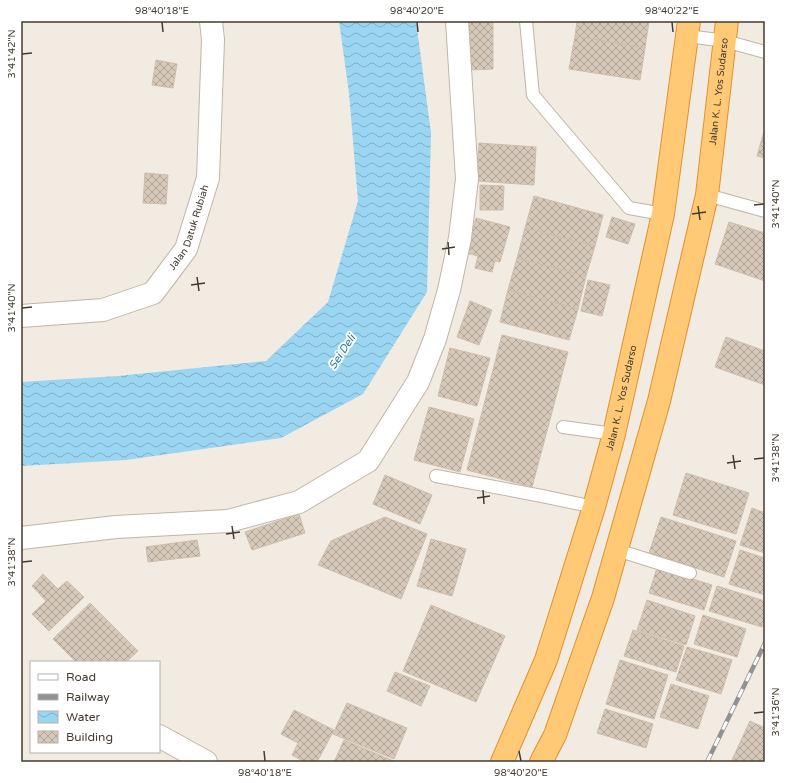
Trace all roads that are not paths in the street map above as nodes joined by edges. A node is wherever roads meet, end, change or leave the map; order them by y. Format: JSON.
{"nodes":[{"id":1,"x":211,"y":21,"type":"edge"},
{"id":2,"x":458,"y":21,"type":"edge"},
{"id":3,"x":526,"y":21,"type":"edge"},
{"id":4,"x":688,"y":28,"type":"edge"},
{"id":5,"x":726,"y":31,"type":"edge"},
{"id":6,"x":765,"y":52,"type":"edge"},
{"id":7,"x":707,"y":195,"type":"junction"},
{"id":8,"x":765,"y":211,"type":"edge"},
{"id":9,"x":663,"y":214,"type":"junction"},
{"id":10,"x":21,"y":316,"type":"edge"},
{"id":11,"x":563,"y":427,"type":"dead end"},
{"id":12,"x":614,"y":434,"type":"junction"},
{"id":13,"x":436,"y":476,"type":"dead end"},
{"id":14,"x":594,"y":507,"type":"junction"},
{"id":15,"x":21,"y":538,"type":"edge"},
{"id":16,"x":618,"y":550,"type":"junction"},
{"id":17,"x":690,"y":573,"type":"dead end"},
{"id":18,"x":160,"y":737,"type":"edge"},
{"id":19,"x":206,"y":762,"type":"edge"},
{"id":20,"x":502,"y":762,"type":"edge"},
{"id":21,"x":542,"y":762,"type":"edge"}],
"edges":[{"from":1,"to":10,"type":"street","name":"Jalan Datuk Rubiah"},
{"from":2,"to":15,"type":"street"},
{"from":3,"to":9,"type":"lane"},
{"from":4,"to":5,"type":"lane"},
{"from":4,"to":9,"type":"highway","name":"Jalan K. L. Yos Sudarso"},
{"from":5,"to":6,"type":"lane"},
{"from":5,"to":7,"type":"highway","name":"Jalan K. L. Yos Sudarso"},
{"from":7,"to":8,"type":"lane"},
{"from":7,"to":16,"type":"highway","name":"Jalan K. L. Yos Sudarso"},
{"from":9,"to":12,"type":"highway","name":"Jalan K. L. Yos Sudarso"},
{"from":11,"to":12,"type":"lane"},
{"from":12,"to":14,"type":"highway","name":"Jalan K. L. Yos Sudarso"},
{"from":13,"to":14,"type":"lane"},
{"from":14,"to":20,"type":"highway","name":"Jalan K. L. Yos Sudarso"},
{"from":16,"to":17,"type":"lane"},
{"from":16,"to":21,"type":"highway","name":"Jalan K. L. Yos Sudarso"},
{"from":18,"to":19,"type":"street"}]}
